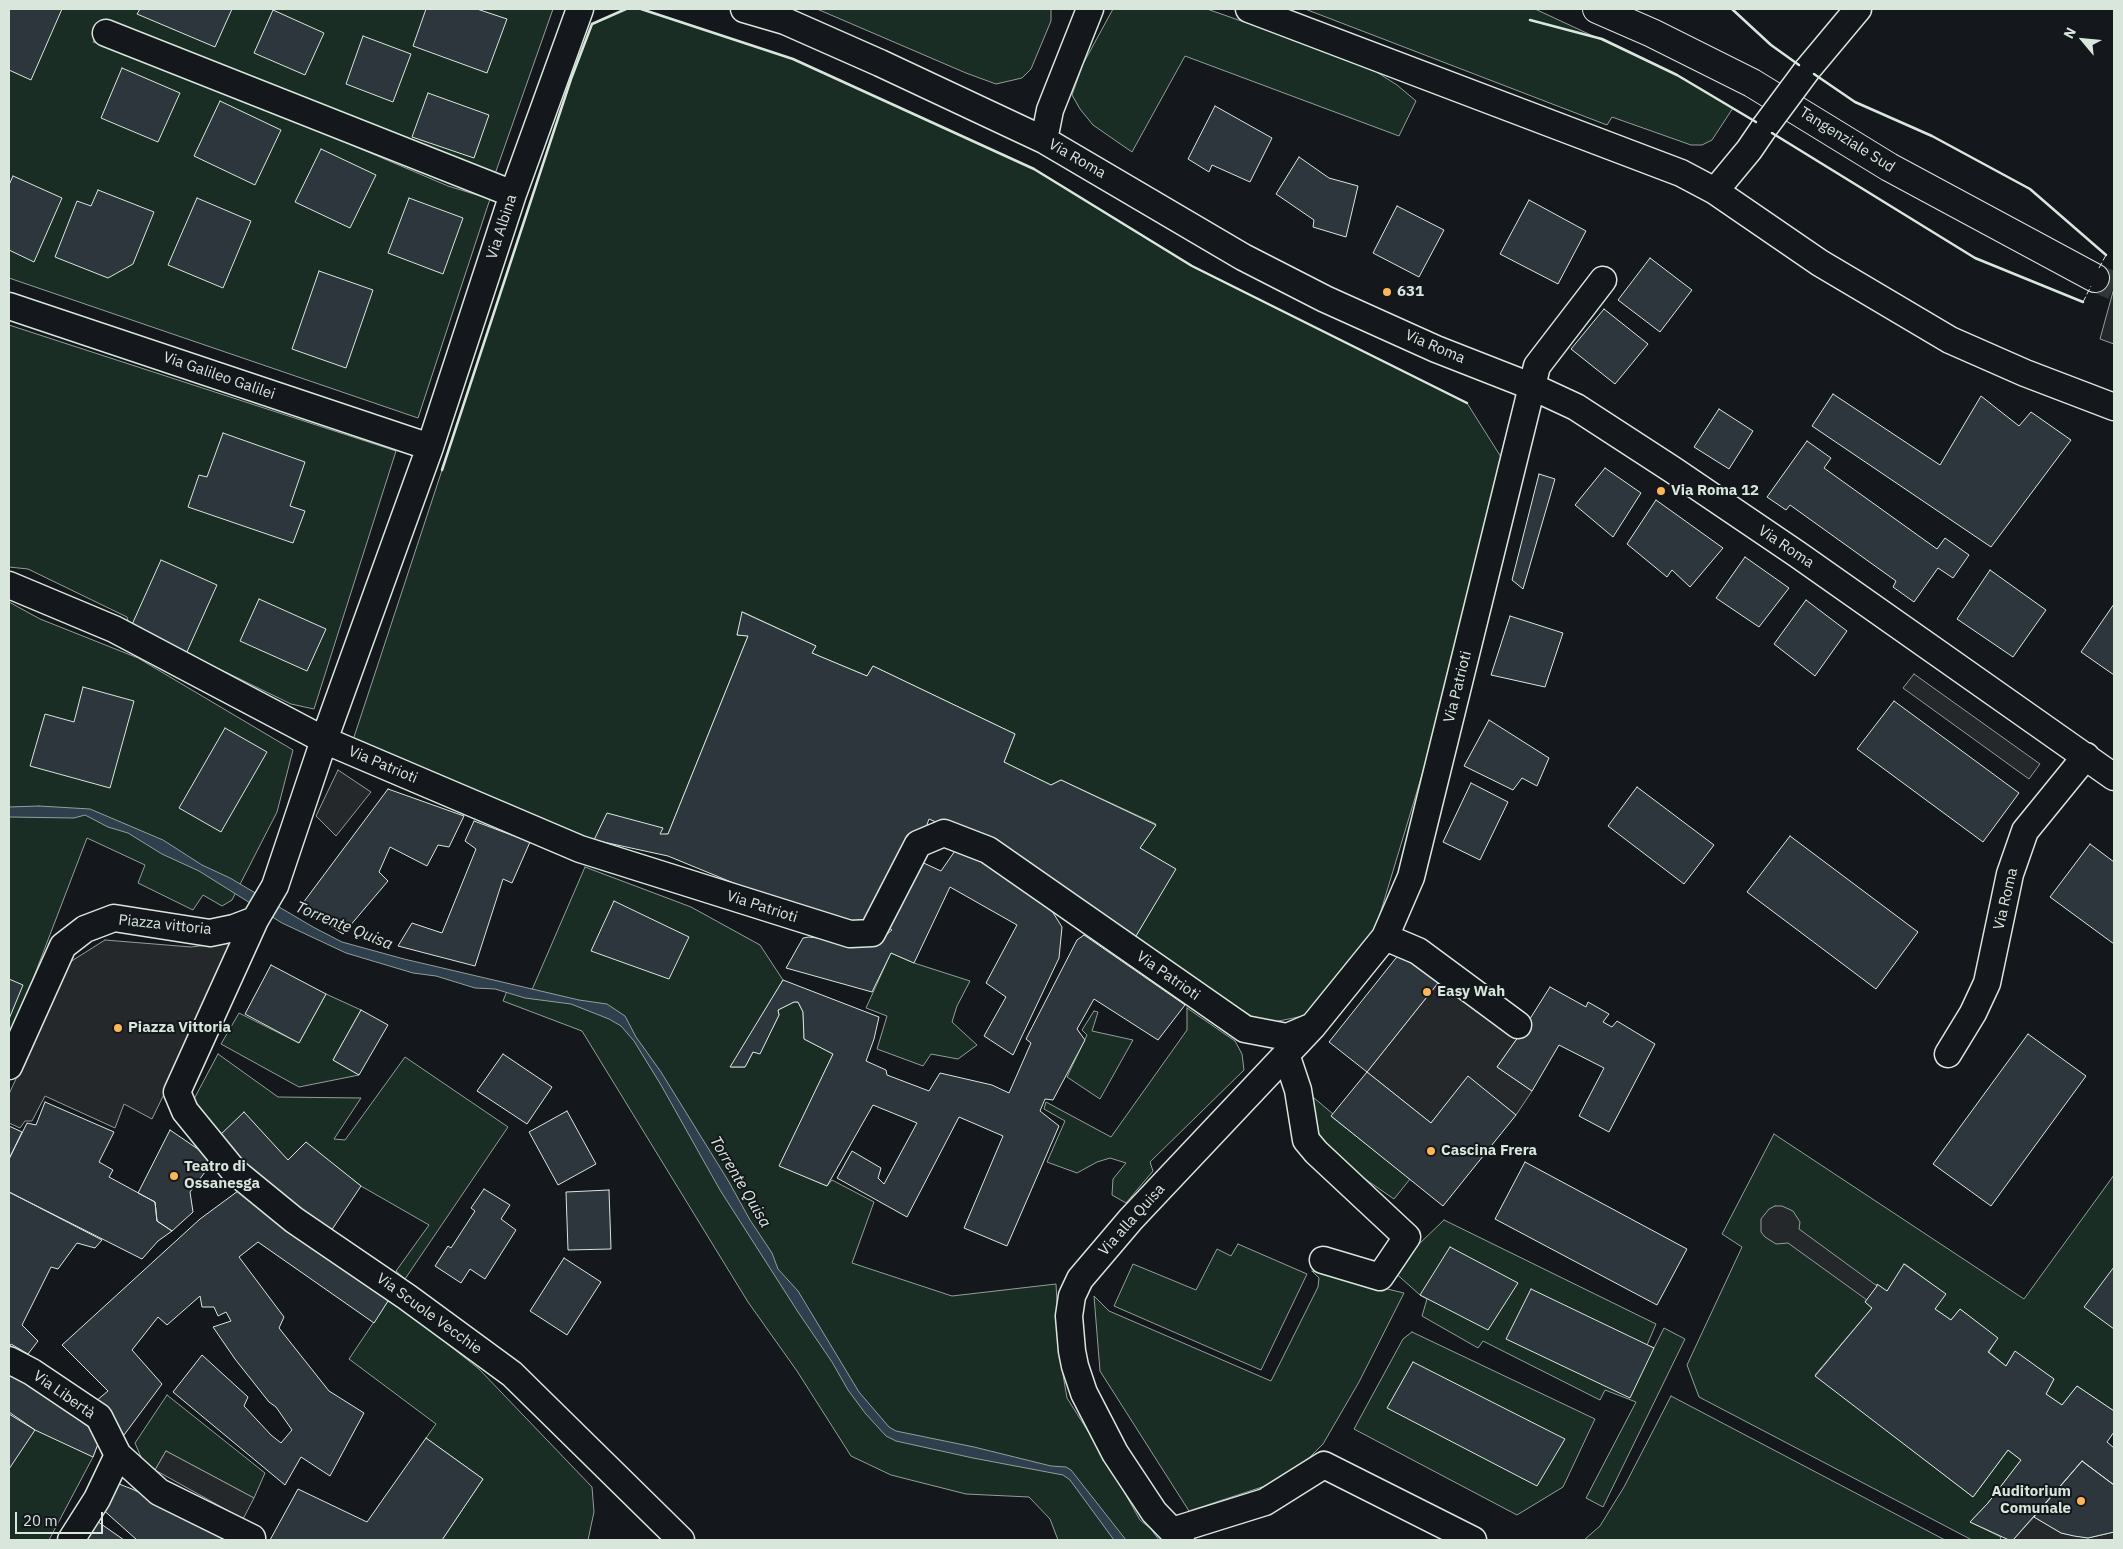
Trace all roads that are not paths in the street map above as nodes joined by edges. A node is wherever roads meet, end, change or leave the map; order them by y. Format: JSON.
{"nodes":[{"id":1,"x":580,"y":9,"type":"edge"},
{"id":2,"x":744,"y":9,"type":"edge"},
{"id":3,"x":1090,"y":9,"type":"edge"},
{"id":4,"x":1249,"y":9,"type":"edge"},
{"id":5,"x":1597,"y":9,"type":"edge"},
{"id":6,"x":1858,"y":9,"type":"edge"},
{"id":7,"x":106,"y":33,"type":"dead end"},
{"id":8,"x":1044,"y":140,"type":"junction"},
{"id":9,"x":1715,"y":191,"type":"junction"},
{"id":10,"x":512,"y":194,"type":"junction"},
{"id":11,"x":2095,"y":278,"type":"tunnel mouth"},
{"id":12,"x":1603,"y":280,"type":"dead end"},
{"id":13,"x":9,"y":306,"type":"edge"},
{"id":14,"x":1533,"y":387,"type":"junction"},
{"id":15,"x":2114,"y":407,"type":"edge"},
{"id":16,"x":430,"y":447,"type":"junction"},
{"id":17,"x":9,"y":585,"type":"edge"},
{"id":18,"x":324,"y":740,"type":"junction"},
{"id":19,"x":2086,"y":756,"type":"junction"},
{"id":20,"x":2114,"y":777,"type":"edge"},
{"id":21,"x":255,"y":920,"type":"junction"},
{"id":22,"x":1385,"y":938,"type":"junction"},
{"id":23,"x":1518,"y":1025,"type":"dead end"},
{"id":24,"x":1312,"y":1026,"type":"junction"},
{"id":25,"x":1286,"y":1054,"type":"junction"},
{"id":26,"x":1948,"y":1054,"type":"dead end"},
{"id":27,"x":9,"y":1066,"type":"edge"},
{"id":28,"x":177,"y":1092,"type":"joint"},
{"id":29,"x":1323,"y":1260,"type":"dead end"},
{"id":30,"x":9,"y":1360,"type":"edge"},
{"id":31,"x":118,"y":1455,"type":"junction"},
{"id":32,"x":1177,"y":1536,"type":"edge"},
{"id":33,"x":71,"y":1540,"type":"edge"},
{"id":34,"x":251,"y":1540,"type":"edge"},
{"id":35,"x":681,"y":1540,"type":"edge"},
{"id":36,"x":1473,"y":1540,"type":"edge"}],
"edges":[{"from":1,"to":10,"type":"street","name":"Via Albina"},
{"from":2,"to":8,"type":"street","name":"Via Roma"},
{"from":3,"to":8,"type":"street"},
{"from":4,"to":9,"type":"street"},
{"from":5,"to":11,"type":"highway","name":"Tangenziale Sud"},
{"from":6,"to":9,"type":"street","bridge":true},
{"from":7,"to":10,"type":"street"},
{"from":8,"to":14,"type":"street","name":"Via Roma"},
{"from":9,"to":15,"type":"street"},
{"from":10,"to":16,"type":"street","name":"Via Albina"},
{"from":12,"to":14,"type":"street","name":"Via Patrioti"},
{"from":13,"to":16,"type":"street","name":"Via Galileo Galilei"},
{"from":14,"to":19,"type":"street","name":"Via Roma"},
{"from":14,"to":22,"type":"street","name":"Via Patrioti"},
{"from":16,"to":18,"type":"street","name":"Via Albina"},
{"from":17,"to":18,"type":"street"},
{"from":18,"to":21,"type":"street","name":"Via Albina"},
{"from":18,"to":24,"type":"street","name":"Via Patrioti"},
{"from":19,"to":20,"type":"street","name":"Via Roma"},
{"from":19,"to":26,"type":"street","name":"Via Roma"},
{"from":21,"to":27,"type":"street","name":"Piazza vittoria"},
{"from":21,"to":28,"type":"street","name":"Via Albina"},
{"from":22,"to":23,"type":"street"},
{"from":22,"to":24,"type":"street","name":"Via Patrioti"},
{"from":24,"to":25,"type":"street","name":"Via alla Quisa"},
{"from":25,"to":29,"type":"street"},
{"from":25,"to":32,"type":"street","name":"Via alla Quisa"},
{"from":28,"to":35,"type":"street","name":"Via Scuole Vecchie"},
{"from":30,"to":31,"type":"street","name":"Via Libertà"},
{"from":31,"to":33,"type":"street"},
{"from":31,"to":34,"type":"street","name":"Via Libertà"},
{"from":32,"to":36,"type":"street"}]}
